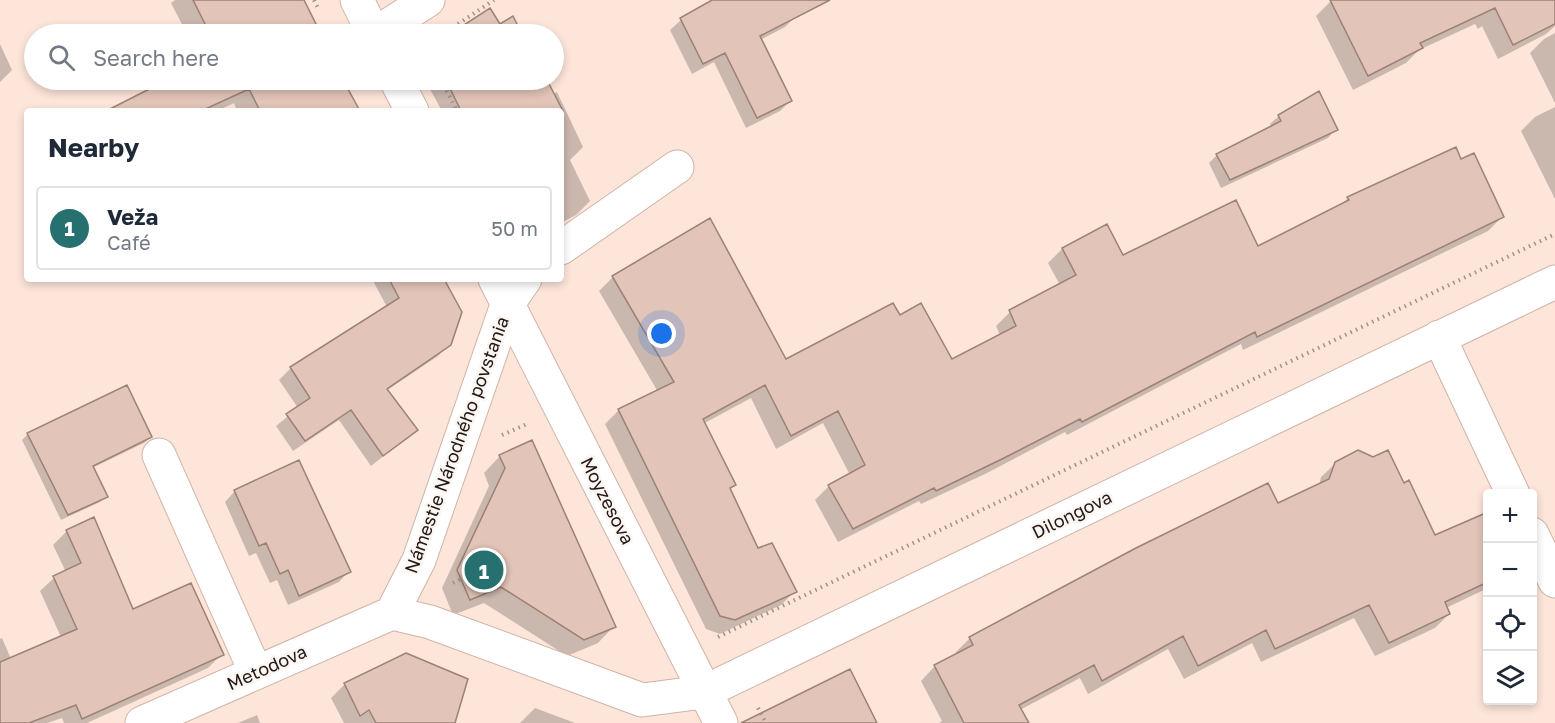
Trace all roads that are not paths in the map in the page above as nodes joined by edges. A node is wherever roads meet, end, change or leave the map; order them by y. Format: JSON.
{"nodes":[{"id":1,"x":357,"y":0,"type":"edge"},
{"id":2,"x":428,"y":0,"type":"edge"},
{"id":3,"x":369,"y":24,"type":"edge"},
{"id":4,"x":390,"y":24,"type":"edge"},
{"id":5,"x":401,"y":90,"type":"edge"},
{"id":6,"x":410,"y":108,"type":"edge"},
{"id":7,"x":677,"y":167,"type":"dead end"},
{"id":8,"x":564,"y":246,"type":"edge"},
{"id":9,"x":1555,"y":282,"type":"edge"},
{"id":10,"x":509,"y":288,"type":"edge"},
{"id":11,"x":1439,"y":338,"type":"junction"},
{"id":12,"x":159,"y":455,"type":"dead end"},
{"id":13,"x":1512,"y":489,"type":"edge"},
{"id":14,"x":1537,"y":543,"type":"edge"},
{"id":15,"x":1555,"y":581,"type":"edge"},
{"id":16,"x":392,"y":613,"type":"junction"},
{"id":17,"x":256,"y":673,"type":"junction"},
{"id":18,"x":704,"y":692,"type":"junction"},
{"id":19,"x":142,"y":723,"type":"edge"},
{"id":20,"x":721,"y":723,"type":"edge"}],
"edges":[{"from":1,"to":3,"type":"street"},
{"from":2,"to":4,"type":"street"},
{"from":5,"to":6,"type":"street"},
{"from":7,"to":8,"type":"street"},
{"from":9,"to":11,"type":"street","name":"Dilongova"},
{"from":10,"to":16,"type":"street","name":"Námestie Národného povstania"},
{"from":10,"to":18,"type":"street","name":"Moyzesova"},
{"from":11,"to":13,"type":"street"},
{"from":11,"to":18,"type":"street","name":"Dilongova"},
{"from":12,"to":17,"type":"street"},
{"from":14,"to":15,"type":"street"},
{"from":16,"to":17,"type":"street","name":"Metodova"},
{"from":16,"to":18,"type":"street"},
{"from":17,"to":19,"type":"street","name":"Metodova"},
{"from":18,"to":20,"type":"street","name":"Moyzesova"}]}
